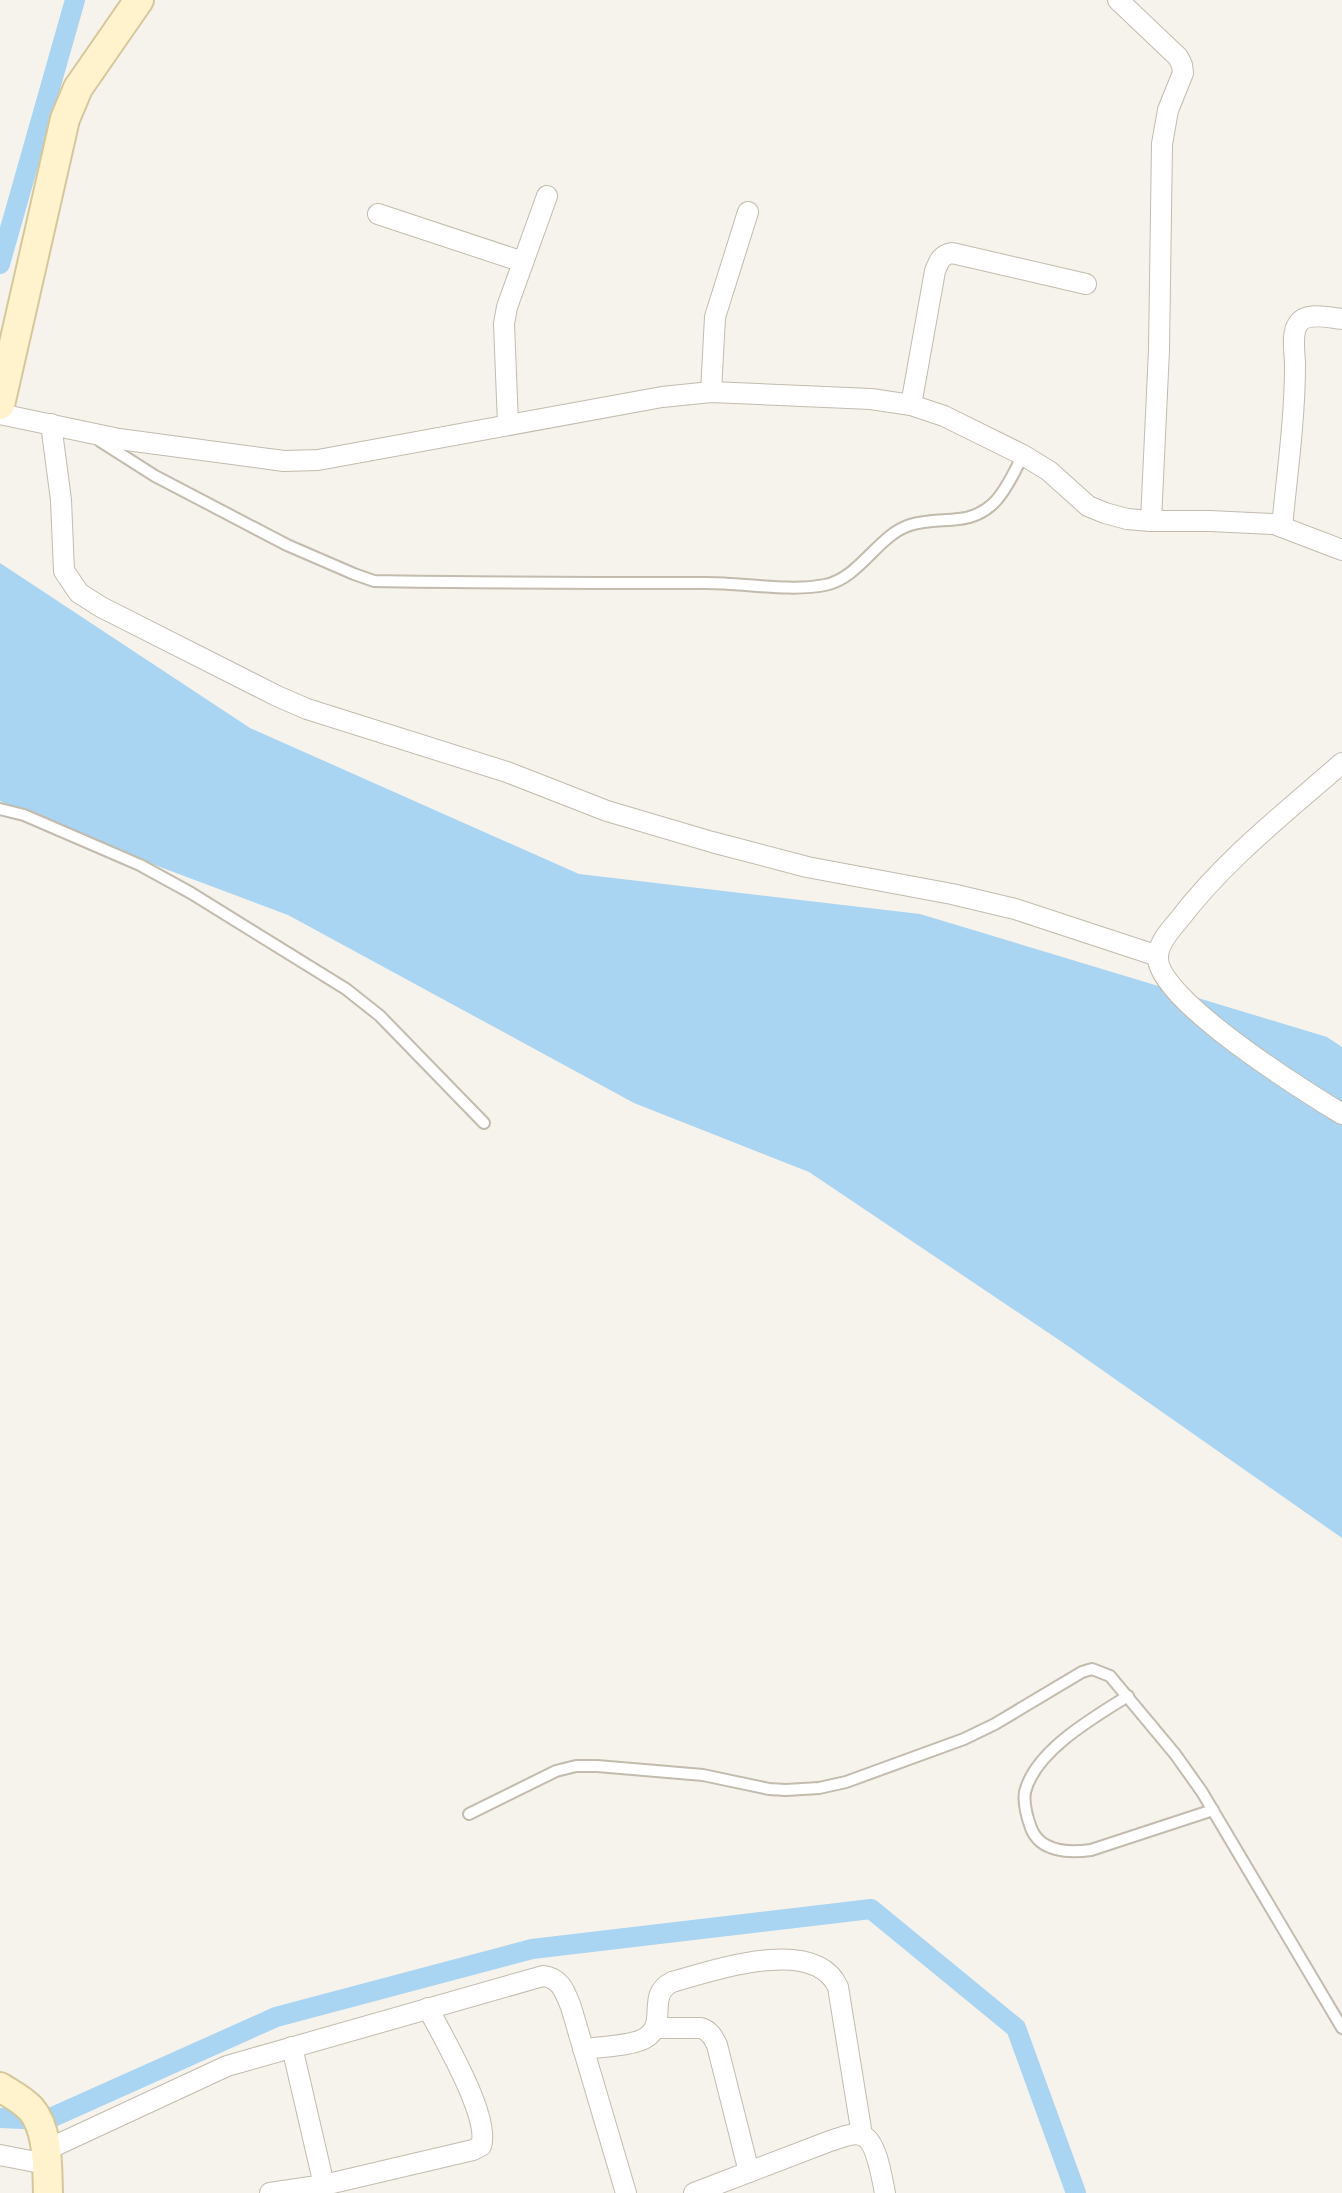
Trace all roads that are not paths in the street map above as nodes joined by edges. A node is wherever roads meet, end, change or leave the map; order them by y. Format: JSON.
{"nodes":[{"id":1,"x":139,"y":0,"type":"edge"},
{"id":2,"x":1118,"y":0,"type":"edge"},
{"id":3,"x":547,"y":196,"type":"dead end"},
{"id":4,"x":748,"y":212,"type":"dead end"},
{"id":5,"x":378,"y":214,"type":"dead end"},
{"id":6,"x":523,"y":262,"type":"junction"},
{"id":7,"x":1086,"y":284,"type":"dead end"},
{"id":8,"x":1342,"y":319,"type":"edge"},
{"id":9,"x":711,"y":392,"type":"junction"},
{"id":10,"x":0,"y":405,"type":"edge"},
{"id":11,"x":911,"y":405,"type":"junction"},
{"id":12,"x":0,"y":414,"type":"edge"},
{"id":13,"x":51,"y":424,"type":"junction"},
{"id":14,"x":508,"y":424,"type":"junction"},
{"id":15,"x":87,"y":432,"type":"junction"},
{"id":16,"x":1023,"y":455,"type":"junction"},
{"id":17,"x":1151,"y":521,"type":"junction"},
{"id":18,"x":1282,"y":527,"type":"junction"},
{"id":19,"x":1342,"y":550,"type":"edge"},
{"id":20,"x":1342,"y":763,"type":"edge"},
{"id":21,"x":0,"y":809,"type":"edge"},
{"id":22,"x":1158,"y":956,"type":"junction"},
{"id":23,"x":1342,"y":1114,"type":"edge"},
{"id":24,"x":484,"y":1123,"type":"dead end"},
{"id":25,"x":1128,"y":1696,"type":"junction"},
{"id":26,"x":1213,"y":1810,"type":"junction"},
{"id":27,"x":469,"y":1814,"type":"dead end"},
{"id":28,"x":428,"y":2008,"type":"junction"},
{"id":29,"x":655,"y":2028,"type":"junction"},
{"id":30,"x":1342,"y":2028,"type":"edge"},
{"id":31,"x":292,"y":2047,"type":"junction"},
{"id":32,"x":583,"y":2049,"type":"junction"},
{"id":33,"x":0,"y":2087,"type":"edge"},
{"id":34,"x":862,"y":2135,"type":"junction"},
{"id":35,"x":43,"y":2142,"type":"junction"},
{"id":36,"x":0,"y":2155,"type":"edge"},
{"id":37,"x":749,"y":2172,"type":"junction"},
{"id":38,"x":324,"y":2185,"type":"junction"},
{"id":39,"x":48,"y":2193,"type":"edge"},
{"id":40,"x":270,"y":2193,"type":"edge"},
{"id":41,"x":626,"y":2193,"type":"edge"},
{"id":42,"x":694,"y":2193,"type":"edge"},
{"id":43,"x":885,"y":2193,"type":"edge"}],
"edges":[{"from":1,"to":10,"type":"street"},
{"from":2,"to":17,"type":"street"},
{"from":3,"to":6,"type":"street"},
{"from":4,"to":9,"type":"street"},
{"from":5,"to":6,"type":"street"},
{"from":6,"to":14,"type":"street"},
{"from":7,"to":11,"type":"street"},
{"from":8,"to":18,"type":"street"},
{"from":9,"to":11,"type":"street"},
{"from":9,"to":14,"type":"street"},
{"from":11,"to":16,"type":"street"},
{"from":12,"to":13,"type":"street"},
{"from":13,"to":15,"type":"street"},
{"from":13,"to":22,"type":"street"},
{"from":14,"to":15,"type":"street"},
{"from":15,"to":16,"type":"lane"},
{"from":16,"to":17,"type":"street"},
{"from":17,"to":18,"type":"street"},
{"from":18,"to":19,"type":"street"},
{"from":20,"to":22,"type":"street"},
{"from":21,"to":24,"type":"lane"},
{"from":22,"to":23,"type":"street"},
{"from":25,"to":26,"type":"lane"},
{"from":25,"to":26,"type":"lane"},
{"from":25,"to":27,"type":"lane"},
{"from":26,"to":30,"type":"lane"},
{"from":28,"to":31,"type":"street"},
{"from":28,"to":32,"type":"street"},
{"from":28,"to":38,"type":"street"},
{"from":29,"to":32,"type":"street"},
{"from":29,"to":34,"type":"street"},
{"from":29,"to":37,"type":"street"},
{"from":31,"to":35,"type":"street"},
{"from":31,"to":38,"type":"street"},
{"from":32,"to":41,"type":"street"},
{"from":33,"to":35,"type":"street"},
{"from":34,"to":37,"type":"street"},
{"from":34,"to":43,"type":"street"},
{"from":35,"to":36,"type":"street"},
{"from":35,"to":39,"type":"street"},
{"from":37,"to":42,"type":"street"},
{"from":38,"to":40,"type":"street"}]}
